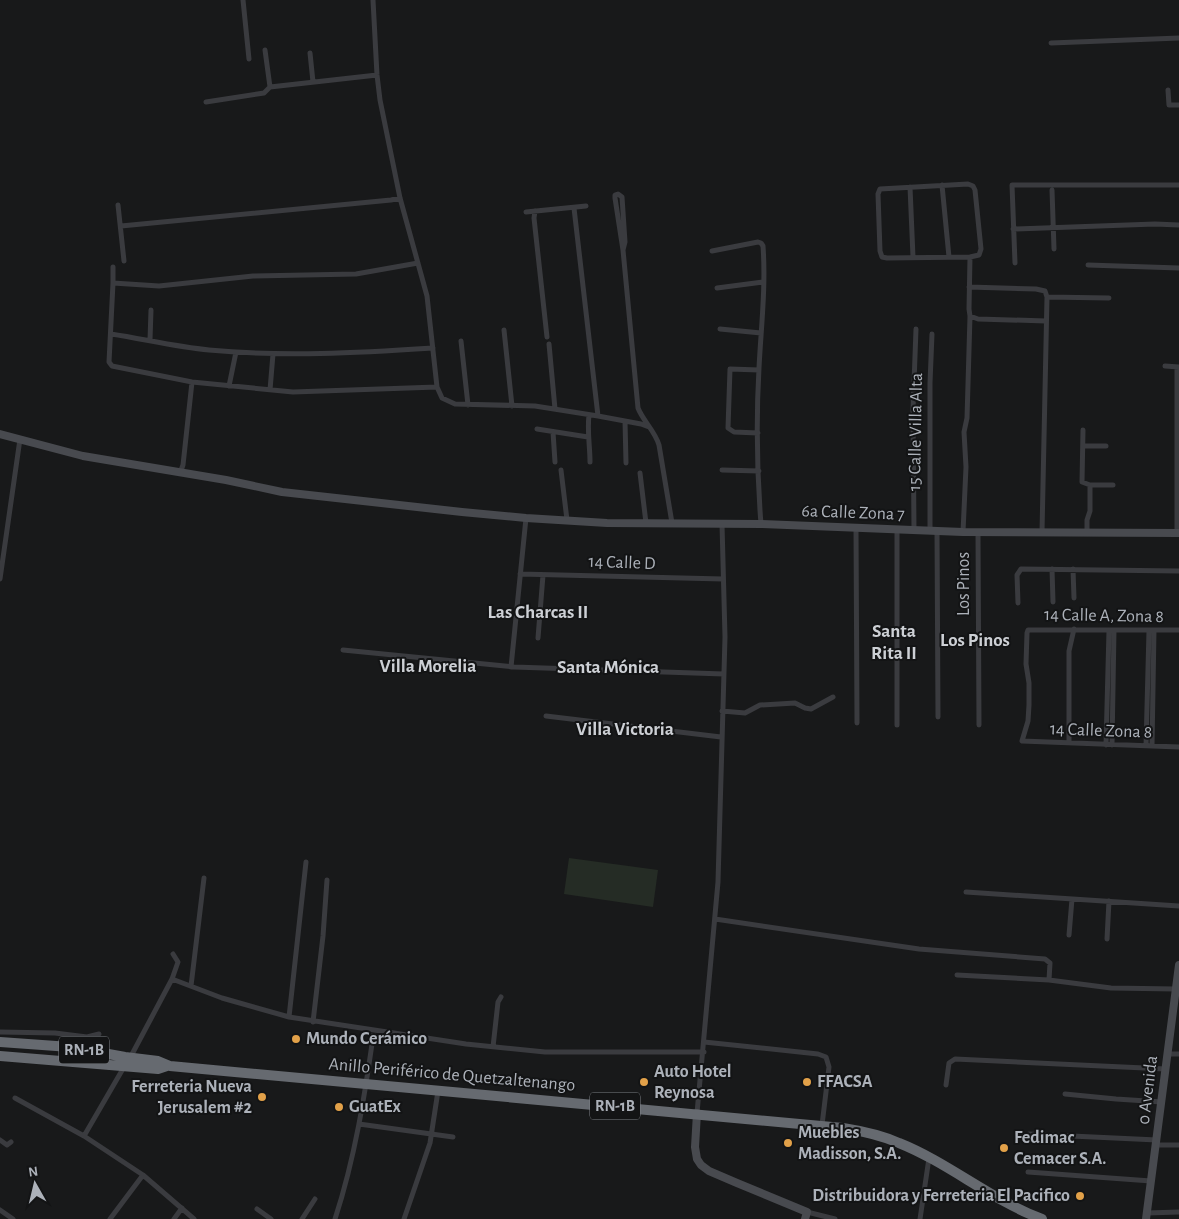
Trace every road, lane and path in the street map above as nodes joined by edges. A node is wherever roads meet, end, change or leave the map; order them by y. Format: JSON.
{"nodes":[{"id":1,"x":243,"y":0,"type":"edge"},
{"id":2,"x":373,"y":0,"type":"edge"},
{"id":3,"x":1179,"y":38,"type":"edge"},
{"id":4,"x":1051,"y":43,"type":"dead end"},
{"id":5,"x":265,"y":50,"type":"dead end"},
{"id":6,"x":310,"y":53,"type":"dead end"},
{"id":7,"x":249,"y":59,"type":"dead end"},
{"id":8,"x":377,"y":75,"type":"junction"},
{"id":9,"x":314,"y":82,"type":"junction"},
{"id":10,"x":270,"y":87,"type":"junction"},
{"id":11,"x":1168,"y":90,"type":"dead end"},
{"id":12,"x":206,"y":102,"type":"dead end"},
{"id":13,"x":1179,"y":105,"type":"edge"},
{"id":14,"x":1179,"y":184,"type":"edge"},
{"id":15,"x":942,"y":185,"type":"junction"},
{"id":16,"x":910,"y":187,"type":"junction"},
{"id":17,"x":1052,"y":190,"type":"dead end"},
{"id":18,"x":400,"y":198,"type":"junction"},
{"id":19,"x":118,"y":205,"type":"dead end"},
{"id":20,"x":586,"y":206,"type":"dead end"},
{"id":21,"x":574,"y":208,"type":"junction"},
{"id":22,"x":535,"y":211,"type":"junction"},
{"id":23,"x":526,"y":212,"type":"dead end"},
{"id":24,"x":121,"y":226,"type":"junction"},
{"id":25,"x":1179,"y":226,"type":"edge"},
{"id":26,"x":1054,"y":227,"type":"junction"},
{"id":27,"x":1013,"y":229,"type":"junction"},
{"id":28,"x":1054,"y":249,"type":"dead end"},
{"id":29,"x":623,"y":250,"type":"junction"},
{"id":30,"x":712,"y":251,"type":"dead end"},
{"id":31,"x":913,"y":257,"type":"junction"},
{"id":32,"x":949,"y":257,"type":"junction"},
{"id":33,"x":970,"y":257,"type":"junction"},
{"id":34,"x":124,"y":262,"type":"dead end"},
{"id":35,"x":418,"y":263,"type":"junction"},
{"id":36,"x":1015,"y":263,"type":"dead end"},
{"id":37,"x":1088,"y":265,"type":"dead end"},
{"id":38,"x":113,"y":267,"type":"dead end"},
{"id":39,"x":1179,"y":268,"type":"edge"},
{"id":40,"x":763,"y":282,"type":"junction"},
{"id":41,"x":114,"y":284,"type":"junction"},
{"id":42,"x":969,"y":287,"type":"junction"},
{"id":43,"x":717,"y":288,"type":"dead end"},
{"id":44,"x":1047,"y":296,"type":"junction"},
{"id":45,"x":1109,"y":298,"type":"dead end"},
{"id":46,"x":151,"y":310,"type":"dead end"},
{"id":47,"x":970,"y":316,"type":"junction"},
{"id":48,"x":1046,"y":321,"type":"junction"},
{"id":49,"x":720,"y":329,"type":"dead end"},
{"id":50,"x":916,"y":329,"type":"dead end"},
{"id":51,"x":504,"y":330,"type":"dead end"},
{"id":52,"x":761,"y":333,"type":"junction"},
{"id":53,"x":112,"y":334,"type":"junction"},
{"id":54,"x":932,"y":334,"type":"dead end"},
{"id":55,"x":547,"y":337,"type":"dead end"},
{"id":56,"x":150,"y":340,"type":"junction"},
{"id":57,"x":461,"y":340,"type":"dead end"},
{"id":58,"x":549,"y":344,"type":"dead end"},
{"id":59,"x":432,"y":348,"type":"junction"},
{"id":60,"x":236,"y":352,"type":"junction"},
{"id":61,"x":273,"y":354,"type":"junction"},
{"id":62,"x":1165,"y":366,"type":"dead end"},
{"id":63,"x":1178,"y":367,"type":"edge"},
{"id":64,"x":759,"y":370,"type":"junction"},
{"id":65,"x":192,"y":382,"type":"junction"},
{"id":66,"x":229,"y":386,"type":"junction"},
{"id":67,"x":437,"y":387,"type":"junction"},
{"id":68,"x":270,"y":390,"type":"junction"},
{"id":69,"x":1178,"y":404,"type":"edge"},
{"id":70,"x":468,"y":405,"type":"junction"},
{"id":71,"x":512,"y":406,"type":"junction"},
{"id":72,"x":555,"y":409,"type":"junction"},
{"id":73,"x":589,"y":414,"type":"junction"},
{"id":74,"x":598,"y":416,"type":"junction"},
{"id":75,"x":625,"y":421,"type":"junction"},
{"id":76,"x":649,"y":428,"type":"junction"},
{"id":77,"x":537,"y":429,"type":"dead end"},
{"id":78,"x":1083,"y":430,"type":"dead end"},
{"id":79,"x":553,"y":432,"type":"junction"},
{"id":80,"x":758,"y":433,"type":"junction"},
{"id":81,"x":0,"y":434,"type":"edge"},
{"id":82,"x":588,"y":437,"type":"junction"},
{"id":83,"x":20,"y":439,"type":"junction"},
{"id":84,"x":1083,"y":446,"type":"junction"},
{"id":85,"x":1106,"y":446,"type":"dead end"},
{"id":86,"x":1178,"y":455,"type":"edge"},
{"id":87,"x":555,"y":462,"type":"dead end"},
{"id":88,"x":590,"y":462,"type":"dead end"},
{"id":89,"x":626,"y":463,"type":"dead end"},
{"id":90,"x":561,"y":470,"type":"dead end"},
{"id":91,"x":722,"y":470,"type":"dead end"},
{"id":92,"x":759,"y":471,"type":"junction"},
{"id":93,"x":180,"y":472,"type":"junction"},
{"id":94,"x":640,"y":473,"type":"dead end"},
{"id":95,"x":1090,"y":485,"type":"junction"},
{"id":96,"x":1113,"y":485,"type":"dead end"},
{"id":97,"x":1178,"y":493,"type":"edge"},
{"id":98,"x":526,"y":518,"type":"junction"},
{"id":99,"x":567,"y":520,"type":"junction"},
{"id":100,"x":646,"y":523,"type":"junction"},
{"id":101,"x":672,"y":523,"type":"junction"},
{"id":102,"x":722,"y":524,"type":"junction"},
{"id":103,"x":761,"y":524,"type":"junction"},
{"id":104,"x":856,"y":528,"type":"junction"},
{"id":105,"x":0,"y":530,"type":"edge"},
{"id":106,"x":896,"y":530,"type":"junction"},
{"id":107,"x":914,"y":530,"type":"junction"},
{"id":108,"x":933,"y":531,"type":"junction"},
{"id":109,"x":7,"y":532,"type":"junction"},
{"id":110,"x":963,"y":532,"type":"junction"},
{"id":111,"x":978,"y":532,"type":"junction"},
{"id":112,"x":1042,"y":532,"type":"junction"},
{"id":113,"x":1087,"y":532,"type":"junction"},
{"id":114,"x":1178,"y":533,"type":"edge"},
{"id":115,"x":1052,"y":569,"type":"junction"},
{"id":116,"x":1073,"y":569,"type":"junction"},
{"id":117,"x":1179,"y":571,"type":"edge"},
{"id":118,"x":520,"y":574,"type":"junction"},
{"id":119,"x":543,"y":575,"type":"junction"},
{"id":120,"x":0,"y":579,"type":"edge"},
{"id":121,"x":723,"y":579,"type":"junction"},
{"id":122,"x":1074,"y":598,"type":"dead end"},
{"id":123,"x":1018,"y":602,"type":"dead end"},
{"id":124,"x":1053,"y":602,"type":"dead end"},
{"id":125,"x":1074,"y":629,"type":"junction"},
{"id":126,"x":1111,"y":630,"type":"junction"},
{"id":127,"x":1152,"y":630,"type":"junction"},
{"id":128,"x":1179,"y":630,"type":"edge"},
{"id":129,"x":538,"y":638,"type":"dead end"},
{"id":130,"x":344,"y":650,"type":"dead end"},
{"id":131,"x":511,"y":667,"type":"junction"},
{"id":132,"x":724,"y":674,"type":"junction"},
{"id":133,"x":832,"y":697,"type":"dead end"},
{"id":134,"x":722,"y":711,"type":"junction"},
{"id":135,"x":546,"y":716,"type":"dead end"},
{"id":136,"x":938,"y":717,"type":"dead end"},
{"id":137,"x":857,"y":723,"type":"dead end"},
{"id":138,"x":897,"y":725,"type":"dead end"},
{"id":139,"x":979,"y":725,"type":"dead end"},
{"id":140,"x":721,"y":737,"type":"junction"},
{"id":141,"x":1022,"y":741,"type":"joint"},
{"id":142,"x":1069,"y":743,"type":"junction"},
{"id":143,"x":1109,"y":745,"type":"junction"},
{"id":144,"x":1149,"y":746,"type":"junction"},
{"id":145,"x":1179,"y":747,"type":"edge"},
{"id":146,"x":306,"y":862,"type":"dead end"},
{"id":147,"x":204,"y":878,"type":"dead end"},
{"id":148,"x":327,"y":880,"type":"dead end"},
{"id":149,"x":966,"y":892,"type":"dead end"},
{"id":150,"x":1072,"y":899,"type":"junction"},
{"id":151,"x":1109,"y":901,"type":"junction"},
{"id":152,"x":1179,"y":906,"type":"edge"},
{"id":153,"x":715,"y":919,"type":"junction"},
{"id":154,"x":1068,"y":935,"type":"dead end"},
{"id":155,"x":1107,"y":939,"type":"dead end"},
{"id":156,"x":173,"y":954,"type":"dead end"},
{"id":157,"x":1179,"y":965,"type":"edge"},
{"id":158,"x":958,"y":974,"type":"dead end"},
{"id":159,"x":172,"y":979,"type":"junction"},
{"id":160,"x":1049,"y":980,"type":"junction"},
{"id":161,"x":1178,"y":980,"type":"edge"},
{"id":162,"x":191,"y":986,"type":"junction"},
{"id":163,"x":1175,"y":989,"type":"junction"},
{"id":164,"x":501,"y":997,"type":"dead end"},
{"id":165,"x":289,"y":1017,"type":"junction"},
{"id":166,"x":313,"y":1022,"type":"junction"},
{"id":167,"x":374,"y":1030,"type":"junction"},
{"id":168,"x":0,"y":1032,"type":"edge"},
{"id":169,"x":99,"y":1034,"type":"dead end"},
{"id":170,"x":87,"y":1037,"type":"junction"},
{"id":171,"x":0,"y":1042,"type":"edge"},
{"id":172,"x":704,"y":1042,"type":"junction"},
{"id":173,"x":493,"y":1047,"type":"junction"},
{"id":174,"x":89,"y":1050,"type":"junction"},
{"id":175,"x":704,"y":1052,"type":"junction"},
{"id":176,"x":1168,"y":1054,"type":"junction"},
{"id":177,"x":1179,"y":1054,"type":"edge"},
{"id":178,"x":0,"y":1056,"type":"edge"},
{"id":179,"x":127,"y":1062,"type":"junction"},
{"id":180,"x":1166,"y":1069,"type":"junction"},
{"id":181,"x":367,"y":1084,"type":"junction"},
{"id":182,"x":946,"y":1085,"type":"dead end"},
{"id":183,"x":438,"y":1090,"type":"junction"},
{"id":184,"x":1064,"y":1094,"type":"dead end"},
{"id":185,"x":15,"y":1098,"type":"dead end"},
{"id":186,"x":1162,"y":1102,"type":"junction"},
{"id":187,"x":697,"y":1113,"type":"junction"},
{"id":188,"x":359,"y":1124,"type":"junction"},
{"id":189,"x":822,"y":1125,"type":"junction"},
{"id":190,"x":432,"y":1134,"type":"junction"},
{"id":191,"x":1029,"y":1134,"type":"dead end"},
{"id":192,"x":84,"y":1136,"type":"junction"},
{"id":193,"x":453,"y":1137,"type":"dead end"},
{"id":194,"x":0,"y":1140,"type":"edge"},
{"id":195,"x":11,"y":1142,"type":"dead end"},
{"id":196,"x":1156,"y":1142,"type":"junction"},
{"id":197,"x":1179,"y":1144,"type":"edge"},
{"id":198,"x":929,"y":1158,"type":"junction"},
{"id":199,"x":1028,"y":1172,"type":"dead end"},
{"id":200,"x":143,"y":1175,"type":"junction"},
{"id":201,"x":1151,"y":1181,"type":"junction"},
{"id":202,"x":315,"y":1199,"type":"dead end"},
{"id":203,"x":182,"y":1208,"type":"junction"},
{"id":204,"x":257,"y":1209,"type":"dead end"},
{"id":205,"x":0,"y":1210,"type":"edge"},
{"id":206,"x":1179,"y":1212,"type":"edge"},
{"id":207,"x":806,"y":1215,"type":"edge"},
{"id":208,"x":1025,"y":1216,"type":"edge"},
{"id":209,"x":1147,"y":1216,"type":"edge"},
{"id":210,"x":13,"y":1219,"type":"edge"},
{"id":211,"x":110,"y":1219,"type":"edge"},
{"id":212,"x":174,"y":1219,"type":"edge"},
{"id":213,"x":194,"y":1219,"type":"edge"},
{"id":214,"x":271,"y":1219,"type":"edge"},
{"id":215,"x":302,"y":1219,"type":"edge"},
{"id":216,"x":335,"y":1219,"type":"edge"},
{"id":217,"x":404,"y":1219,"type":"edge"},
{"id":218,"x":835,"y":1219,"type":"edge"},
{"id":219,"x":920,"y":1219,"type":"edge"},
{"id":220,"x":1042,"y":1219,"type":"edge"}],
"edges":[{"from":1,"to":7,"type":"street"},
{"from":2,"to":8,"type":"street"},
{"from":3,"to":4,"type":"street"},
{"from":5,"to":10,"type":"street"},
{"from":6,"to":9,"type":"street"},
{"from":8,"to":9,"type":"street"},
{"from":8,"to":18,"type":"street"},
{"from":9,"to":10,"type":"street"},
{"from":10,"to":12,"type":"street"},
{"from":11,"to":13,"type":"street"},
{"from":14,"to":27,"type":"street"},
{"from":15,"to":16,"type":"street"},
{"from":15,"to":32,"type":"street"},
{"from":15,"to":33,"type":"street"},
{"from":16,"to":31,"type":"street"},
{"from":16,"to":31,"type":"street"},
{"from":17,"to":26,"type":"street"},
{"from":18,"to":24,"type":"street"},
{"from":18,"to":35,"type":"street"},
{"from":19,"to":24,"type":"street"},
{"from":20,"to":21,"type":"street"},
{"from":21,"to":22,"type":"street"},
{"from":21,"to":74,"type":"street"},
{"from":22,"to":23,"type":"street"},
{"from":22,"to":55,"type":"street"},
{"from":24,"to":34,"type":"street"},
{"from":25,"to":26,"type":"street"},
{"from":26,"to":27,"type":"street"},
{"from":26,"to":28,"type":"street"},
{"from":27,"to":36,"type":"street"},
{"from":29,"to":29,"type":"street"},
{"from":29,"to":76,"type":"street"},
{"from":30,"to":40,"type":"street"},
{"from":31,"to":32,"type":"street"},
{"from":32,"to":33,"type":"street"},
{"from":33,"to":42,"type":"street"},
{"from":35,"to":41,"type":"street"},
{"from":35,"to":59,"type":"street"},
{"from":37,"to":39,"type":"street"},
{"from":38,"to":41,"type":"street"},
{"from":40,"to":43,"type":"street"},
{"from":40,"to":52,"type":"street"},
{"from":41,"to":53,"type":"street"},
{"from":42,"to":44,"type":"street"},
{"from":42,"to":47,"type":"street"},
{"from":44,"to":45,"type":"street"},
{"from":44,"to":48,"type":"street"},
{"from":46,"to":56,"type":"street"},
{"from":47,"to":48,"type":"street"},
{"from":47,"to":110,"type":"street"},
{"from":48,"to":112,"type":"street"},
{"from":49,"to":52,"type":"street"},
{"from":50,"to":107,"type":"street"},
{"from":51,"to":71,"type":"street"},
{"from":52,"to":64,"type":"street"},
{"from":53,"to":56,"type":"street"},
{"from":53,"to":65,"type":"street"},
{"from":54,"to":108,"type":"street","name":"15 Calle Villa Alta"},
{"from":56,"to":60,"type":"street"},
{"from":57,"to":70,"type":"street"},
{"from":58,"to":72,"type":"street"},
{"from":59,"to":61,"type":"street"},
{"from":59,"to":67,"type":"street"},
{"from":60,"to":61,"type":"street"},
{"from":60,"to":66,"type":"street"},
{"from":61,"to":68,"type":"street"},
{"from":62,"to":63,"type":"street"},
{"from":63,"to":69,"type":"street"},
{"from":64,"to":80,"type":"street"},
{"from":64,"to":80,"type":"street"},
{"from":65,"to":66,"type":"street"},
{"from":65,"to":93,"type":"street"},
{"from":66,"to":68,"type":"street"},
{"from":67,"to":68,"type":"street"},
{"from":67,"to":70,"type":"street"},
{"from":69,"to":86,"type":"street"},
{"from":70,"to":71,"type":"street"},
{"from":71,"to":72,"type":"street"},
{"from":72,"to":73,"type":"street"},
{"from":73,"to":74,"type":"street"},
{"from":73,"to":82,"type":"street"},
{"from":74,"to":75,"type":"street"},
{"from":75,"to":76,"type":"street"},
{"from":75,"to":89,"type":"street"},
{"from":76,"to":101,"type":"street"},
{"from":77,"to":79,"type":"street"},
{"from":78,"to":84,"type":"street"},
{"from":79,"to":82,"type":"street"},
{"from":79,"to":87,"type":"street"},
{"from":80,"to":92,"type":"street"},
{"from":81,"to":83,"type":"street","name":"6a Calle Zona 7"},
{"from":82,"to":88,"type":"street"},
{"from":83,"to":93,"type":"street","name":"6a Calle Zona 7"},
{"from":83,"to":109,"type":"street"},
{"from":84,"to":85,"type":"street"},
{"from":84,"to":95,"type":"street"},
{"from":86,"to":97,"type":"street"},
{"from":90,"to":99,"type":"street"},
{"from":91,"to":92,"type":"street"},
{"from":92,"to":103,"type":"street"},
{"from":93,"to":98,"type":"street","name":"6a Calle Zona 7"},
{"from":94,"to":100,"type":"street"},
{"from":95,"to":96,"type":"street"},
{"from":95,"to":113,"type":"street"},
{"from":97,"to":114,"type":"street"},
{"from":98,"to":99,"type":"street","name":"6a Calle Zona 7"},
{"from":98,"to":118,"type":"street"},
{"from":99,"to":100,"type":"street","name":"6a Calle Zona 7"},
{"from":100,"to":101,"type":"street","name":"6a Calle Zona 7"},
{"from":101,"to":102,"type":"street","name":"6a Calle Zona 7"},
{"from":102,"to":103,"type":"street","name":"6a Calle Zona 7"},
{"from":102,"to":121,"type":"street"},
{"from":103,"to":104,"type":"street","name":"6a Calle Zona 7"},
{"from":104,"to":106,"type":"street","name":"6a Calle Zona 7"},
{"from":104,"to":137,"type":"street"},
{"from":105,"to":109,"type":"street"},
{"from":106,"to":107,"type":"street","name":"6a Calle Zona 7"},
{"from":106,"to":138,"type":"street"},
{"from":107,"to":108,"type":"street","name":"6a Calle Zona 7"},
{"from":108,"to":110,"type":"street","name":"6a Calle Zona 7"},
{"from":108,"to":136,"type":"street","name":"15 Calle Villa Alta"},
{"from":109,"to":120,"type":"street"},
{"from":110,"to":111,"type":"street","name":"6a Calle Zona 7"},
{"from":111,"to":112,"type":"street","name":"6a Calle Zona 7"},
{"from":111,"to":139,"type":"street","name":"Los Pinos"},
{"from":112,"to":113,"type":"street","name":"6a Calle Zona 7"},
{"from":113,"to":114,"type":"street","name":"6a Calle Zona 7"},
{"from":115,"to":116,"type":"street"},
{"from":115,"to":123,"type":"street"},
{"from":115,"to":124,"type":"street"},
{"from":116,"to":117,"type":"street"},
{"from":116,"to":122,"type":"street"},
{"from":118,"to":119,"type":"street","name":"14 Calle D"},
{"from":118,"to":131,"type":"street"},
{"from":119,"to":121,"type":"street","name":"14 Calle D"},
{"from":119,"to":129,"type":"street"},
{"from":121,"to":132,"type":"street"},
{"from":125,"to":126,"type":"street","name":"14 Calle A, Zona 8"},
{"from":125,"to":141,"type":"street","name":"14 Calle A, Zona 8"},
{"from":125,"to":142,"type":"street"},
{"from":126,"to":127,"type":"street","name":"14 Calle A, Zona 8"},
{"from":126,"to":143,"type":"street"},
{"from":127,"to":128,"type":"street","name":"14 Calle A, Zona 8"},
{"from":127,"to":144,"type":"street"},
{"from":130,"to":131,"type":"street"},
{"from":131,"to":132,"type":"street"},
{"from":132,"to":134,"type":"street"},
{"from":133,"to":134,"type":"street"},
{"from":134,"to":140,"type":"street"},
{"from":135,"to":140,"type":"street"},
{"from":140,"to":153,"type":"street"},
{"from":141,"to":142,"type":"street","name":"14 Calle Zona 8"},
{"from":142,"to":143,"type":"street","name":"14 Calle Zona 8"},
{"from":143,"to":144,"type":"street","name":"14 Calle Zona 8"},
{"from":144,"to":145,"type":"street","name":"14 Calle Zona 8"},
{"from":146,"to":165,"type":"street"},
{"from":147,"to":162,"type":"street"},
{"from":148,"to":166,"type":"street"},
{"from":149,"to":150,"type":"street"},
{"from":150,"to":151,"type":"street"},
{"from":150,"to":154,"type":"street"},
{"from":151,"to":152,"type":"street"},
{"from":151,"to":155,"type":"street"},
{"from":153,"to":160,"type":"street"},
{"from":153,"to":172,"type":"street"},
{"from":156,"to":159,"type":"street"},
{"from":157,"to":161,"type":"street","name":"0 Avenida"},
{"from":158,"to":160,"type":"street"},
{"from":159,"to":162,"type":"street"},
{"from":159,"to":179,"type":"street"},
{"from":160,"to":163,"type":"street"},
{"from":161,"to":163,"type":"street","name":"0 Avenida"},
{"from":162,"to":165,"type":"street"},
{"from":163,"to":176,"type":"street","name":"0 Avenida"},
{"from":164,"to":173,"type":"street"},
{"from":165,"to":166,"type":"street"},
{"from":166,"to":167,"type":"street"},
{"from":167,"to":173,"type":"street"},
{"from":167,"to":181,"type":"street"},
{"from":168,"to":170,"type":"street"},
{"from":169,"to":170,"type":"street"},
{"from":170,"to":174,"type":"street"},
{"from":171,"to":174,"type":"highway","name":"Anillo Periférico de Quetzaltenango","number":"RN-1B"},
{"from":172,"to":175,"type":"street"},
{"from":172,"to":189,"type":"street"},
{"from":173,"to":175,"type":"street"},
{"from":174,"to":179,"type":"highway","name":"Anillo Periférico de Quetzaltenango","number":"RN-1B"},
{"from":175,"to":187,"type":"street"},
{"from":176,"to":177,"type":"street"},
{"from":176,"to":180,"type":"street","name":"0 Avenida"},
{"from":178,"to":179,"type":"highway","name":"Anillo Periférico de Quetzaltenango","number":"RN-1B"},
{"from":179,"to":181,"type":"highway","name":"Anillo Periférico de Quetzaltenango","number":"RN-1B"},
{"from":179,"to":192,"type":"street"},
{"from":180,"to":182,"type":"street"},
{"from":180,"to":186,"type":"street","name":"0 Avenida"},
{"from":181,"to":183,"type":"highway","name":"Anillo Periférico de Quetzaltenango","number":"RN-1B"},
{"from":181,"to":188,"type":"street"},
{"from":183,"to":187,"type":"highway","name":"Anillo Periférico de Quetzaltenango","number":"RN-1B"},
{"from":183,"to":190,"type":"street"},
{"from":184,"to":186,"type":"street"},
{"from":185,"to":192,"type":"street"},
{"from":186,"to":196,"type":"street","name":"0 Avenida"},
{"from":187,"to":189,"type":"highway","name":"Anillo Periférico de Quetzaltenango","number":"RN-1B"},
{"from":187,"to":207,"type":"street"},
{"from":188,"to":190,"type":"street"},
{"from":188,"to":216,"type":"street"},
{"from":189,"to":198,"type":"highway","name":"Anillo Periférico de Quetzaltenango","number":"RN-1B"},
{"from":190,"to":193,"type":"street"},
{"from":190,"to":217,"type":"street"},
{"from":191,"to":196,"type":"street"},
{"from":192,"to":200,"type":"street"},
{"from":194,"to":195,"type":"street"},
{"from":196,"to":197,"type":"street"},
{"from":196,"to":201,"type":"street","name":"0 Avenida"},
{"from":198,"to":208,"type":"highway","name":"Anillo Periférico de Quetzaltenango","number":"RN-1B"},
{"from":198,"to":219,"type":"street"},
{"from":199,"to":201,"type":"street"},
{"from":200,"to":203,"type":"street"},
{"from":200,"to":211,"type":"street"},
{"from":201,"to":209,"type":"street","name":"0 Avenida"},
{"from":202,"to":215,"type":"street"},
{"from":203,"to":212,"type":"street"},
{"from":203,"to":213,"type":"street"},
{"from":204,"to":214,"type":"street"},
{"from":205,"to":210,"type":"street"},
{"from":206,"to":209,"type":"street"},
{"from":207,"to":218,"type":"street"},
{"from":208,"to":220,"type":"highway","name":"Anillo Periférico de Quetzaltenango","number":"RN-1B"}]}
